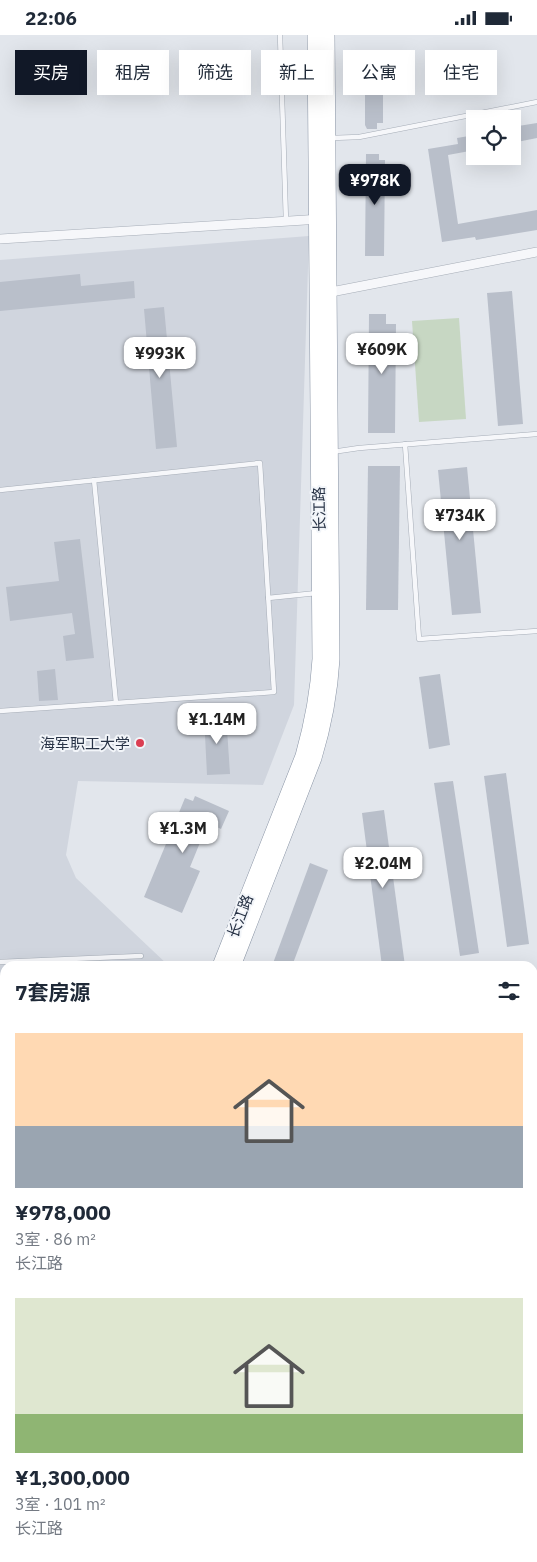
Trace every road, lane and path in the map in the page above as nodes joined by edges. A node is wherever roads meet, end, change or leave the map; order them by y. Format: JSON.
{"nodes":[{"id":1,"x":280,"y":35,"type":"edge"},
{"id":2,"x":315,"y":35,"type":"edge"},
{"id":3,"x":327,"y":35,"type":"edge"},
{"id":4,"x":537,"y":102,"type":"edge"},
{"id":5,"x":328,"y":138,"type":"junction"},
{"id":6,"x":323,"y":219,"type":"junction"},
{"id":7,"x":286,"y":221,"type":"junction"},
{"id":8,"x":0,"y":239,"type":"edge"},
{"id":9,"x":537,"y":252,"type":"edge"},
{"id":10,"x":323,"y":293,"type":"junction"},
{"id":11,"x":537,"y":434,"type":"edge"},
{"id":12,"x":405,"y":444,"type":"junction"},
{"id":13,"x":330,"y":452,"type":"junction"},
{"id":14,"x":94,"y":480,"type":"junction"},
{"id":15,"x":0,"y":490,"type":"edge"},
{"id":16,"x":320,"y":593,"type":"junction"},
{"id":17,"x":268,"y":598,"type":"junction"},
{"id":18,"x":537,"y":631,"type":"edge"},
{"id":19,"x":116,"y":703,"type":"junction"},
{"id":20,"x":0,"y":711,"type":"edge"},
{"id":21,"x":141,"y":956,"type":"dead end"},
{"id":22,"x":0,"y":961,"type":"edge"},
{"id":23,"x":222,"y":961,"type":"edge"},
{"id":24,"x":235,"y":961,"type":"edge"}],
"edges":[{"from":1,"to":7,"type":"lane"},
{"from":2,"to":6,"type":"highway","name":"长江路"},
{"from":3,"to":5,"type":"highway","name":"长江路"},
{"from":4,"to":5,"type":"lane"},
{"from":5,"to":6,"type":"highway","name":"长江路"},
{"from":6,"to":7,"type":"street"},
{"from":6,"to":10,"type":"highway","name":"长江路"},
{"from":7,"to":8,"type":"street"},
{"from":9,"to":10,"type":"street"},
{"from":10,"to":13,"type":"highway","name":"长江路"},
{"from":10,"to":16,"type":"highway","name":"长江路"},
{"from":11,"to":12,"type":"lane"},
{"from":12,"to":13,"type":"lane"},
{"from":12,"to":18,"type":"lane"},
{"from":13,"to":24,"type":"highway","name":"长江路"},
{"from":14,"to":15,"type":"lane"},
{"from":14,"to":17,"type":"lane"},
{"from":14,"to":19,"type":"lane"},
{"from":16,"to":17,"type":"lane"},
{"from":16,"to":23,"type":"highway","name":"长江路"},
{"from":17,"to":19,"type":"lane"},
{"from":19,"to":20,"type":"lane"},
{"from":21,"to":22,"type":"lane"}]}
